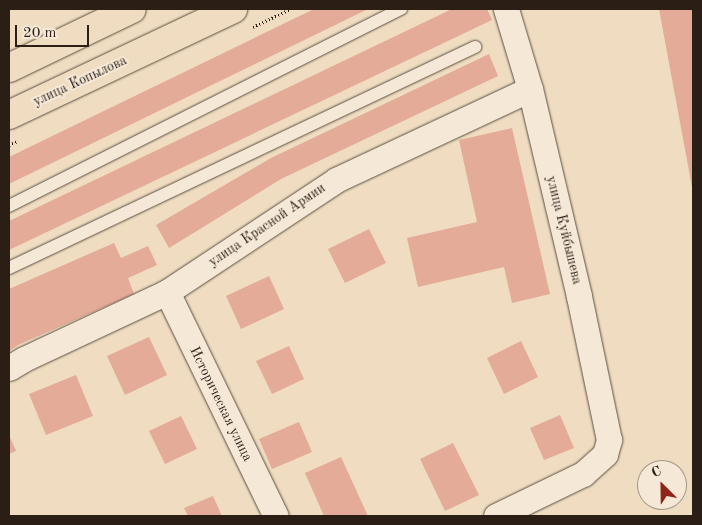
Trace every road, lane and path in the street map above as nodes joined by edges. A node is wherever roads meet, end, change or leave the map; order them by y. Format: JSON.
{"nodes":[{"id":1,"x":132,"y":9,"type":"edge"},
{"id":2,"x":233,"y":9,"type":"edge"},
{"id":3,"x":401,"y":9,"type":"edge"},
{"id":4,"x":506,"y":9,"type":"edge"},
{"id":5,"x":475,"y":47,"type":"dead end"},
{"id":6,"x":9,"y":68,"type":"edge"},
{"id":7,"x":530,"y":89,"type":"junction"},
{"id":8,"x":9,"y":115,"type":"edge"},
{"id":9,"x":9,"y":206,"type":"edge"},
{"id":10,"x":9,"y":268,"type":"edge"},
{"id":11,"x":167,"y":292,"type":"junction"},
{"id":12,"x":9,"y":368,"type":"edge"},
{"id":13,"x":276,"y":516,"type":"edge"},
{"id":14,"x":496,"y":516,"type":"edge"}],
"edges":[{"from":1,"to":6,"type":"main road"},
{"from":2,"to":8,"type":"main road","name":"улица Копылова"},
{"from":3,"to":9,"type":"lane"},
{"from":4,"to":7,"type":"street","name":"улица Куйбышева"},
{"from":5,"to":10,"type":"lane"},
{"from":7,"to":11,"type":"street","name":"улица Красной Армии"},
{"from":7,"to":14,"type":"street","name":"улица Куйбышева"},
{"from":11,"to":12,"type":"street","name":"улица Красной Армии"},
{"from":11,"to":13,"type":"street","name":"Историческая улица"}]}
